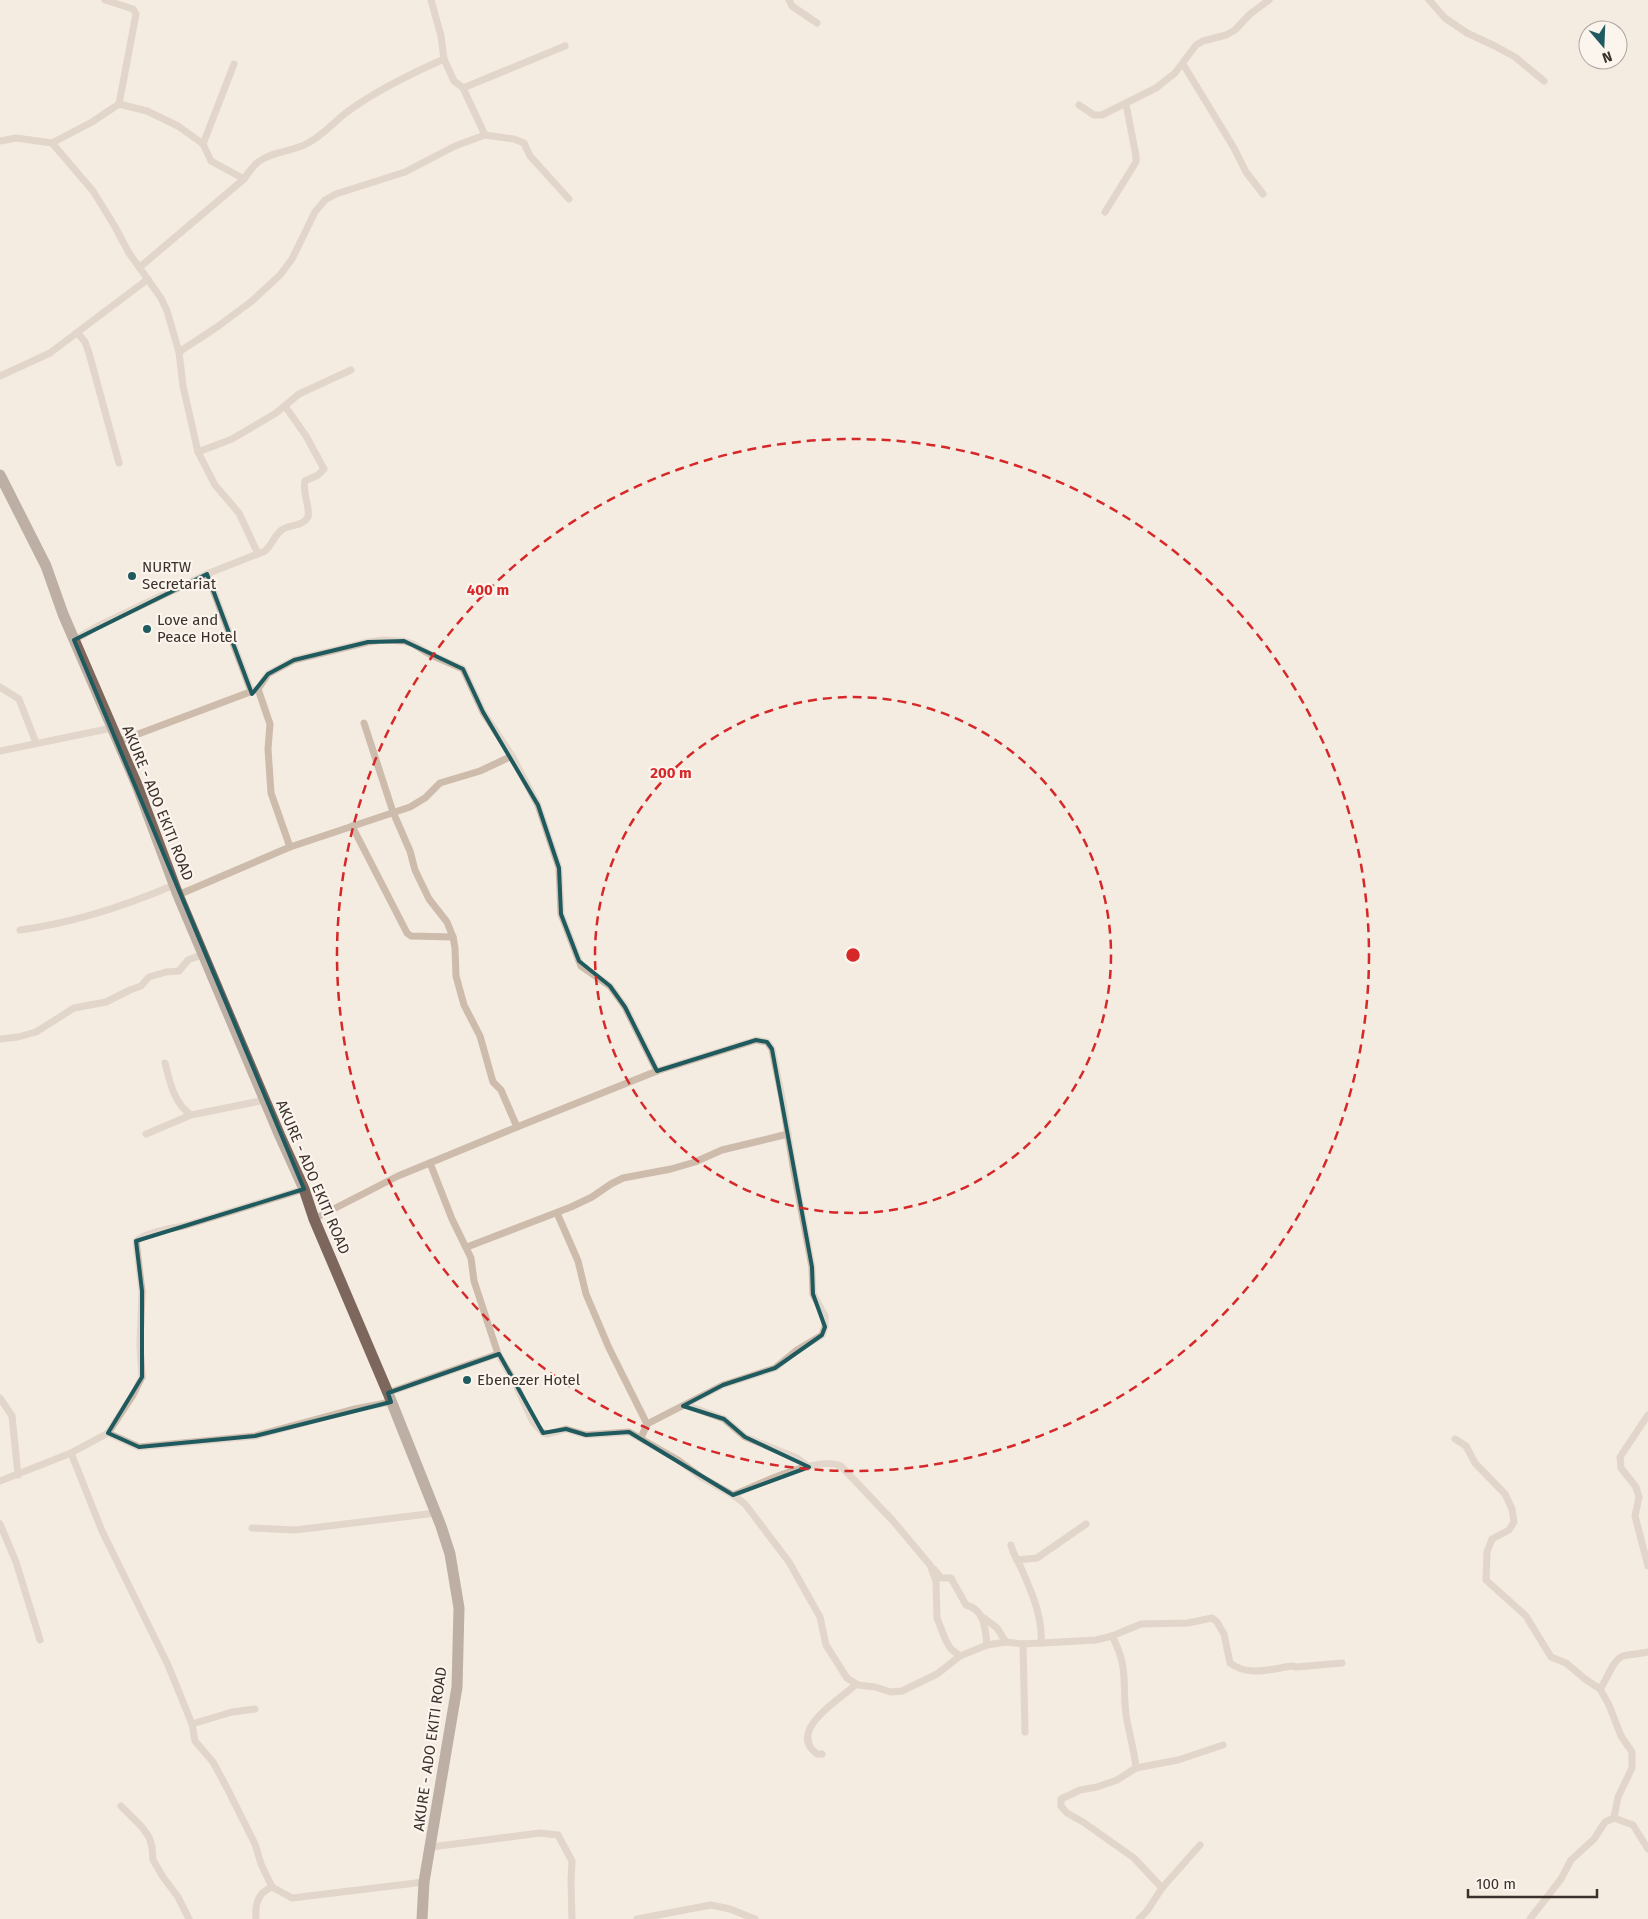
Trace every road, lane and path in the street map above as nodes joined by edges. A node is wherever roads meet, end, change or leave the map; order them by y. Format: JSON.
{"nodes":[{"id":1,"x":105,"y":0,"type":"edge"},
{"id":2,"x":431,"y":0,"type":"edge"},
{"id":3,"x":789,"y":0,"type":"edge"},
{"id":4,"x":1269,"y":0,"type":"edge"},
{"id":5,"x":1429,"y":0,"type":"edge"},
{"id":6,"x":817,"y":23,"type":"dead end"},
{"id":7,"x":565,"y":46,"type":"dead end"},
{"id":8,"x":444,"y":59,"type":"junction"},
{"id":9,"x":234,"y":64,"type":"dead end"},
{"id":10,"x":1183,"y":64,"type":"junction"},
{"id":11,"x":1544,"y":82,"type":"dead end"},
{"id":12,"x":463,"y":88,"type":"junction"},
{"id":13,"x":119,"y":104,"type":"junction"},
{"id":14,"x":1126,"y":104,"type":"junction"},
{"id":15,"x":1079,"y":105,"type":"dead end"},
{"id":16,"x":485,"y":135,"type":"junction"},
{"id":17,"x":0,"y":141,"type":"edge"},
{"id":18,"x":52,"y":143,"type":"junction"},
{"id":19,"x":203,"y":144,"type":"junction"},
{"id":20,"x":244,"y":179,"type":"junction"},
{"id":21,"x":1263,"y":194,"type":"dead end"},
{"id":22,"x":569,"y":199,"type":"dead end"},
{"id":23,"x":1105,"y":212,"type":"dead end"},
{"id":24,"x":140,"y":267,"type":"junction"},
{"id":25,"x":148,"y":279,"type":"junction"},
{"id":26,"x":78,"y":333,"type":"junction"},
{"id":27,"x":179,"y":352,"type":"junction"},
{"id":28,"x":351,"y":370,"type":"dead end"},
{"id":29,"x":0,"y":376,"type":"edge"},
{"id":30,"x":284,"y":406,"type":"junction"},
{"id":31,"x":198,"y":452,"type":"junction"},
{"id":32,"x":118,"y":463,"type":"dead end"},
{"id":33,"x":0,"y":475,"type":"edge"},
{"id":34,"x":258,"y":554,"type":"junction"},
{"id":35,"x":207,"y":574,"type":"junction"},
{"id":36,"x":74,"y":640,"type":"junction"},
{"id":37,"x":0,"y":687,"type":"edge"},
{"id":38,"x":254,"y":690,"type":"junction"},
{"id":39,"x":364,"y":723,"type":"dead end"},
{"id":40,"x":112,"y":728,"type":"junction"},
{"id":41,"x":117,"y":742,"type":"junction"},
{"id":42,"x":36,"y":743,"type":"junction"},
{"id":43,"x":0,"y":751,"type":"edge"},
{"id":44,"x":512,"y":756,"type":"junction"},
{"id":45,"x":392,"y":812,"type":"junction"},
{"id":46,"x":352,"y":826,"type":"junction"},
{"id":47,"x":290,"y":847,"type":"junction"},
{"id":48,"x":176,"y":890,"type":"junction"},
{"id":49,"x":20,"y":930,"type":"dead end"},
{"id":50,"x":453,"y":937,"type":"junction"},
{"id":51,"x":204,"y":954,"type":"junction"},
{"id":52,"x":0,"y":1039,"type":"edge"},
{"id":53,"x":165,"y":1063,"type":"dead end"},
{"id":54,"x":657,"y":1071,"type":"junction"},
{"id":55,"x":265,"y":1100,"type":"junction"},
{"id":56,"x":191,"y":1115,"type":"junction"},
{"id":57,"x":517,"y":1127,"type":"junction"},
{"id":58,"x":146,"y":1134,"type":"dead end"},
{"id":59,"x":788,"y":1134,"type":"junction"},
{"id":60,"x":430,"y":1164,"type":"junction"},
{"id":61,"x":304,"y":1189,"type":"junction"},
{"id":62,"x":557,"y":1212,"type":"junction"},
{"id":63,"x":314,"y":1219,"type":"junction"},
{"id":64,"x":467,"y":1247,"type":"junction"},
{"id":65,"x":498,"y":1354,"type":"junction"},
{"id":66,"x":389,"y":1397,"type":"junction"},
{"id":67,"x":0,"y":1398,"type":"edge"},
{"id":68,"x":686,"y":1405,"type":"junction"},
{"id":69,"x":1648,"y":1415,"type":"edge"},
{"id":70,"x":647,"y":1424,"type":"junction"},
{"id":71,"x":108,"y":1433,"type":"junction"},
{"id":72,"x":641,"y":1438,"type":"junction"},
{"id":73,"x":1455,"y":1439,"type":"dead end"},
{"id":74,"x":71,"y":1453,"type":"junction"},
{"id":75,"x":809,"y":1466,"type":"junction"},
{"id":76,"x":18,"y":1474,"type":"junction"},
{"id":77,"x":0,"y":1481,"type":"edge"},
{"id":78,"x":733,"y":1495,"type":"junction"},
{"id":79,"x":436,"y":1513,"type":"junction"},
{"id":80,"x":1086,"y":1524,"type":"dead end"},
{"id":81,"x":0,"y":1526,"type":"edge"},
{"id":82,"x":252,"y":1528,"type":"dead end"},
{"id":83,"x":1011,"y":1545,"type":"dead end"},
{"id":84,"x":1017,"y":1560,"type":"junction"},
{"id":85,"x":930,"y":1565,"type":"junction"},
{"id":86,"x":1648,"y":1566,"type":"edge"},
{"id":87,"x":984,"y":1618,"type":"junction"},
{"id":88,"x":1112,"y":1636,"type":"junction"},
{"id":89,"x":40,"y":1640,"type":"dead end"},
{"id":90,"x":1006,"y":1642,"type":"junction"},
{"id":91,"x":1041,"y":1643,"type":"junction"},
{"id":92,"x":1023,"y":1644,"type":"junction"},
{"id":93,"x":987,"y":1645,"type":"junction"},
{"id":94,"x":1648,"y":1652,"type":"edge"},
{"id":95,"x":960,"y":1656,"type":"junction"},
{"id":96,"x":1342,"y":1663,"type":"dead end"},
{"id":97,"x":854,"y":1683,"type":"junction"},
{"id":98,"x":1600,"y":1689,"type":"junction"},
{"id":99,"x":255,"y":1709,"type":"dead end"},
{"id":100,"x":192,"y":1724,"type":"junction"},
{"id":101,"x":1025,"y":1732,"type":"dead end"},
{"id":102,"x":1223,"y":1745,"type":"dead end"},
{"id":103,"x":822,"y":1754,"type":"dead end"},
{"id":104,"x":1136,"y":1768,"type":"junction"},
{"id":105,"x":121,"y":1806,"type":"dead end"},
{"id":106,"x":1614,"y":1818,"type":"junction"},
{"id":107,"x":1200,"y":1845,"type":"dead end"},
{"id":108,"x":431,"y":1847,"type":"junction"},
{"id":109,"x":1648,"y":1849,"type":"edge"},
{"id":110,"x":424,"y":1882,"type":"junction"},
{"id":111,"x":272,"y":1887,"type":"junction"},
{"id":112,"x":1162,"y":1888,"type":"junction"},
{"id":113,"x":189,"y":1919,"type":"edge"},
{"id":114,"x":256,"y":1919,"type":"edge"},
{"id":115,"x":422,"y":1919,"type":"edge"},
{"id":116,"x":572,"y":1919,"type":"edge"},
{"id":117,"x":637,"y":1919,"type":"edge"},
{"id":118,"x":755,"y":1919,"type":"edge"},
{"id":119,"x":1140,"y":1919,"type":"edge"},
{"id":120,"x":1530,"y":1919,"type":"edge"}],
"edges":[{"from":1,"to":13,"type":"street"},
{"from":2,"to":8,"type":"street"},
{"from":3,"to":6,"type":"street"},
{"from":4,"to":10,"type":"street"},
{"from":5,"to":11,"type":"street"},
{"from":7,"to":12,"type":"street"},
{"from":8,"to":12,"type":"street"},
{"from":8,"to":20,"type":"street"},
{"from":9,"to":19,"type":"street"},
{"from":10,"to":14,"type":"street"},
{"from":10,"to":21,"type":"street"},
{"from":12,"to":16,"type":"street"},
{"from":13,"to":18,"type":"street"},
{"from":13,"to":19,"type":"street"},
{"from":14,"to":15,"type":"street"},
{"from":14,"to":23,"type":"street"},
{"from":16,"to":22,"type":"street"},
{"from":16,"to":27,"type":"street"},
{"from":17,"to":18,"type":"street"},
{"from":18,"to":24,"type":"street"},
{"from":19,"to":20,"type":"street"},
{"from":20,"to":24,"type":"street"},
{"from":24,"to":25,"type":"street"},
{"from":25,"to":26,"type":"street"},
{"from":25,"to":27,"type":"street"},
{"from":26,"to":29,"type":"street"},
{"from":26,"to":32,"type":"street"},
{"from":27,"to":31,"type":"street"},
{"from":28,"to":30,"type":"street"},
{"from":30,"to":31,"type":"street"},
{"from":30,"to":34,"type":"street"},
{"from":31,"to":34,"type":"street"},
{"from":33,"to":36,"type":"main road","name":"AKURE - ADO EKITI ROAD"},
{"from":34,"to":35,"type":"street"},
{"from":35,"to":36,"type":"street"},
{"from":35,"to":38,"type":"street"},
{"from":36,"to":40,"type":"main road","name":"AKURE - ADO EKITI ROAD"},
{"from":37,"to":42,"type":"street"},
{"from":38,"to":41,"type":"street"},
{"from":38,"to":44,"type":"street"},
{"from":38,"to":47,"type":"street"},
{"from":39,"to":45,"type":"street"},
{"from":40,"to":41,"type":"main road","name":"AKURE - ADO EKITI ROAD"},
{"from":40,"to":42,"type":"street"},
{"from":41,"to":48,"type":"main road","name":"AKURE - ADO EKITI ROAD"},
{"from":42,"to":43,"type":"street"},
{"from":44,"to":45,"type":"street"},
{"from":44,"to":54,"type":"street"},
{"from":45,"to":46,"type":"street"},
{"from":45,"to":50,"type":"street"},
{"from":46,"to":47,"type":"street"},
{"from":46,"to":50,"type":"street"},
{"from":47,"to":48,"type":"street"},
{"from":48,"to":49,"type":"street"},
{"from":48,"to":51,"type":"main road","name":"AKURE - ADO EKITI ROAD"},
{"from":50,"to":57,"type":"street"},
{"from":51,"to":52,"type":"street"},
{"from":51,"to":55,"type":"main road","name":"AKURE - ADO EKITI ROAD"},
{"from":53,"to":56,"type":"street"},
{"from":54,"to":57,"type":"street"},
{"from":54,"to":59,"type":"street"},
{"from":55,"to":56,"type":"street"},
{"from":55,"to":61,"type":"main road","name":"AKURE - ADO EKITI ROAD"},
{"from":56,"to":58,"type":"street"},
{"from":57,"to":60,"type":"street"},
{"from":59,"to":62,"type":"street"},
{"from":59,"to":68,"type":"street"},
{"from":60,"to":63,"type":"street"},
{"from":60,"to":64,"type":"street"},
{"from":61,"to":63,"type":"main road","name":"AKURE - ADO EKITI ROAD"},
{"from":61,"to":71,"type":"street"},
{"from":62,"to":64,"type":"street"},
{"from":62,"to":70,"type":"street"},
{"from":63,"to":66,"type":"main road","name":"AKURE - ADO EKITI ROAD"},
{"from":64,"to":65,"type":"street"},
{"from":65,"to":66,"type":"street"},
{"from":65,"to":72,"type":"street"},
{"from":66,"to":71,"type":"street"},
{"from":66,"to":79,"type":"main road","name":"AKURE - ADO EKITI ROAD"},
{"from":67,"to":76,"type":"street"},
{"from":68,"to":70,"type":"street"},
{"from":68,"to":75,"type":"street"},
{"from":69,"to":86,"type":"street"},
{"from":70,"to":72,"type":"street"},
{"from":71,"to":74,"type":"street"},
{"from":72,"to":78,"type":"street"},
{"from":73,"to":98,"type":"street"},
{"from":74,"to":76,"type":"street"},
{"from":74,"to":100,"type":"street"},
{"from":75,"to":78,"type":"street"},
{"from":75,"to":85,"type":"street"},
{"from":76,"to":77,"type":"street"},
{"from":78,"to":97,"type":"street"},
{"from":79,"to":82,"type":"street"},
{"from":79,"to":108,"type":"main road","name":"AKURE - ADO EKITI ROAD"},
{"from":80,"to":84,"type":"street"},
{"from":81,"to":89,"type":"street"},
{"from":83,"to":84,"type":"street"},
{"from":84,"to":91,"type":"street"},
{"from":85,"to":87,"type":"street"},
{"from":85,"to":95,"type":"street"},
{"from":87,"to":90,"type":"street"},
{"from":87,"to":93,"type":"street"},
{"from":88,"to":91,"type":"street"},
{"from":88,"to":96,"type":"street"},
{"from":88,"to":104,"type":"street"},
{"from":90,"to":92,"type":"street"},
{"from":90,"to":93,"type":"street"},
{"from":91,"to":92,"type":"street"},
{"from":92,"to":101,"type":"street"},
{"from":93,"to":95,"type":"street"},
{"from":94,"to":98,"type":"street"},
{"from":95,"to":97,"type":"street"},
{"from":97,"to":103,"type":"street"},
{"from":98,"to":106,"type":"street"},
{"from":99,"to":100,"type":"street"},
{"from":100,"to":111,"type":"street"},
{"from":102,"to":104,"type":"street"},
{"from":104,"to":112,"type":"street"},
{"from":105,"to":113,"type":"street"},
{"from":106,"to":109,"type":"street"},
{"from":106,"to":120,"type":"street"},
{"from":107,"to":112,"type":"street"},
{"from":108,"to":110,"type":"main road","name":"AKURE - ADO EKITI ROAD"},
{"from":108,"to":116,"type":"street"},
{"from":110,"to":111,"type":"street"},
{"from":110,"to":115,"type":"main road","name":"AKURE - ADO EKITI ROAD"},
{"from":111,"to":114,"type":"street"},
{"from":112,"to":119,"type":"street"},
{"from":117,"to":118,"type":"street"}]}
